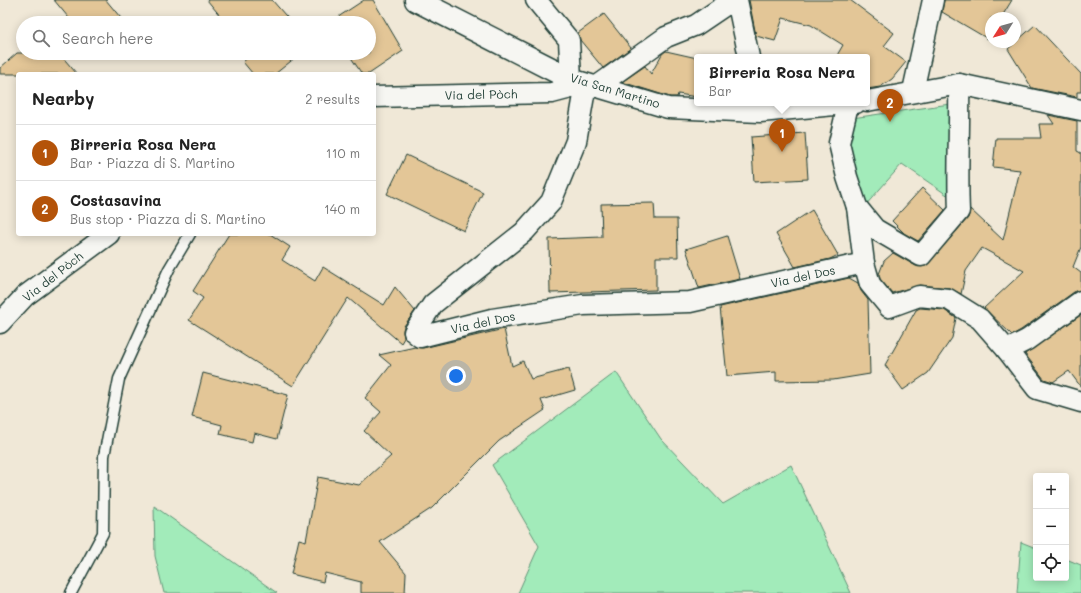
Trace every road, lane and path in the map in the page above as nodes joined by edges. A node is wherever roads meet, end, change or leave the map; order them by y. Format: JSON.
{"nodes":[{"id":1,"x":416,"y":0,"type":"edge"},
{"id":2,"x":536,"y":0,"type":"edge"},
{"id":3,"x":733,"y":0,"type":"edge"},
{"id":4,"x":737,"y":0,"type":"edge"},
{"id":5,"x":932,"y":3,"type":"edge"},
{"id":6,"x":748,"y":54,"type":"edge"},
{"id":7,"x":584,"y":83,"type":"junction"},
{"id":8,"x":959,"y":84,"type":"junction"},
{"id":9,"x":913,"y":91,"type":"junction"},
{"id":10,"x":376,"y":97,"type":"edge"},
{"id":11,"x":870,"y":100,"type":"edge"},
{"id":12,"x":784,"y":106,"type":"edge"},
{"id":13,"x":856,"y":106,"type":"edge"},
{"id":14,"x":759,"y":107,"type":"edge"},
{"id":15,"x":1081,"y":110,"type":"edge"},
{"id":16,"x":857,"y":207,"type":"junction"},
{"id":17,"x":106,"y":236,"type":"edge"},
{"id":18,"x":189,"y":236,"type":"edge"},
{"id":19,"x":864,"y":263,"type":"junction"},
{"id":20,"x":1081,"y":301,"type":"edge"},
{"id":21,"x":0,"y":323,"type":"edge"},
{"id":22,"x":1007,"y":350,"type":"junction"},
{"id":23,"x":1081,"y":402,"type":"edge"},
{"id":24,"x":71,"y":593,"type":"edge"}],
"edges":[{"from":1,"to":7,"type":"street","name":"Via San Martino"},
{"from":2,"to":7,"type":"street"},
{"from":3,"to":7,"type":"street"},
{"from":4,"to":6,"type":"street"},
{"from":5,"to":9,"type":"street"},
{"from":7,"to":10,"type":"street","name":"Via del Pòch"},
{"from":7,"to":14,"type":"street","name":"Via San Martino"},
{"from":7,"to":19,"type":"street","name":"Via del Dos"},
{"from":8,"to":9,"type":"street","name":"Via San Martino"},
{"from":8,"to":15,"type":"street"},
{"from":8,"to":16,"type":"street"},
{"from":9,"to":11,"type":"street","name":"Via San Martino"},
{"from":12,"to":14,"type":"street","name":"Via San Martino"},
{"from":13,"to":16,"type":"street"},
{"from":16,"to":19,"type":"street"},
{"from":17,"to":21,"type":"street","name":"Via del Pòch"},
{"from":18,"to":24,"type":"lane"},
{"from":19,"to":22,"type":"street"},
{"from":20,"to":22,"type":"street"},
{"from":22,"to":23,"type":"street"}]}
